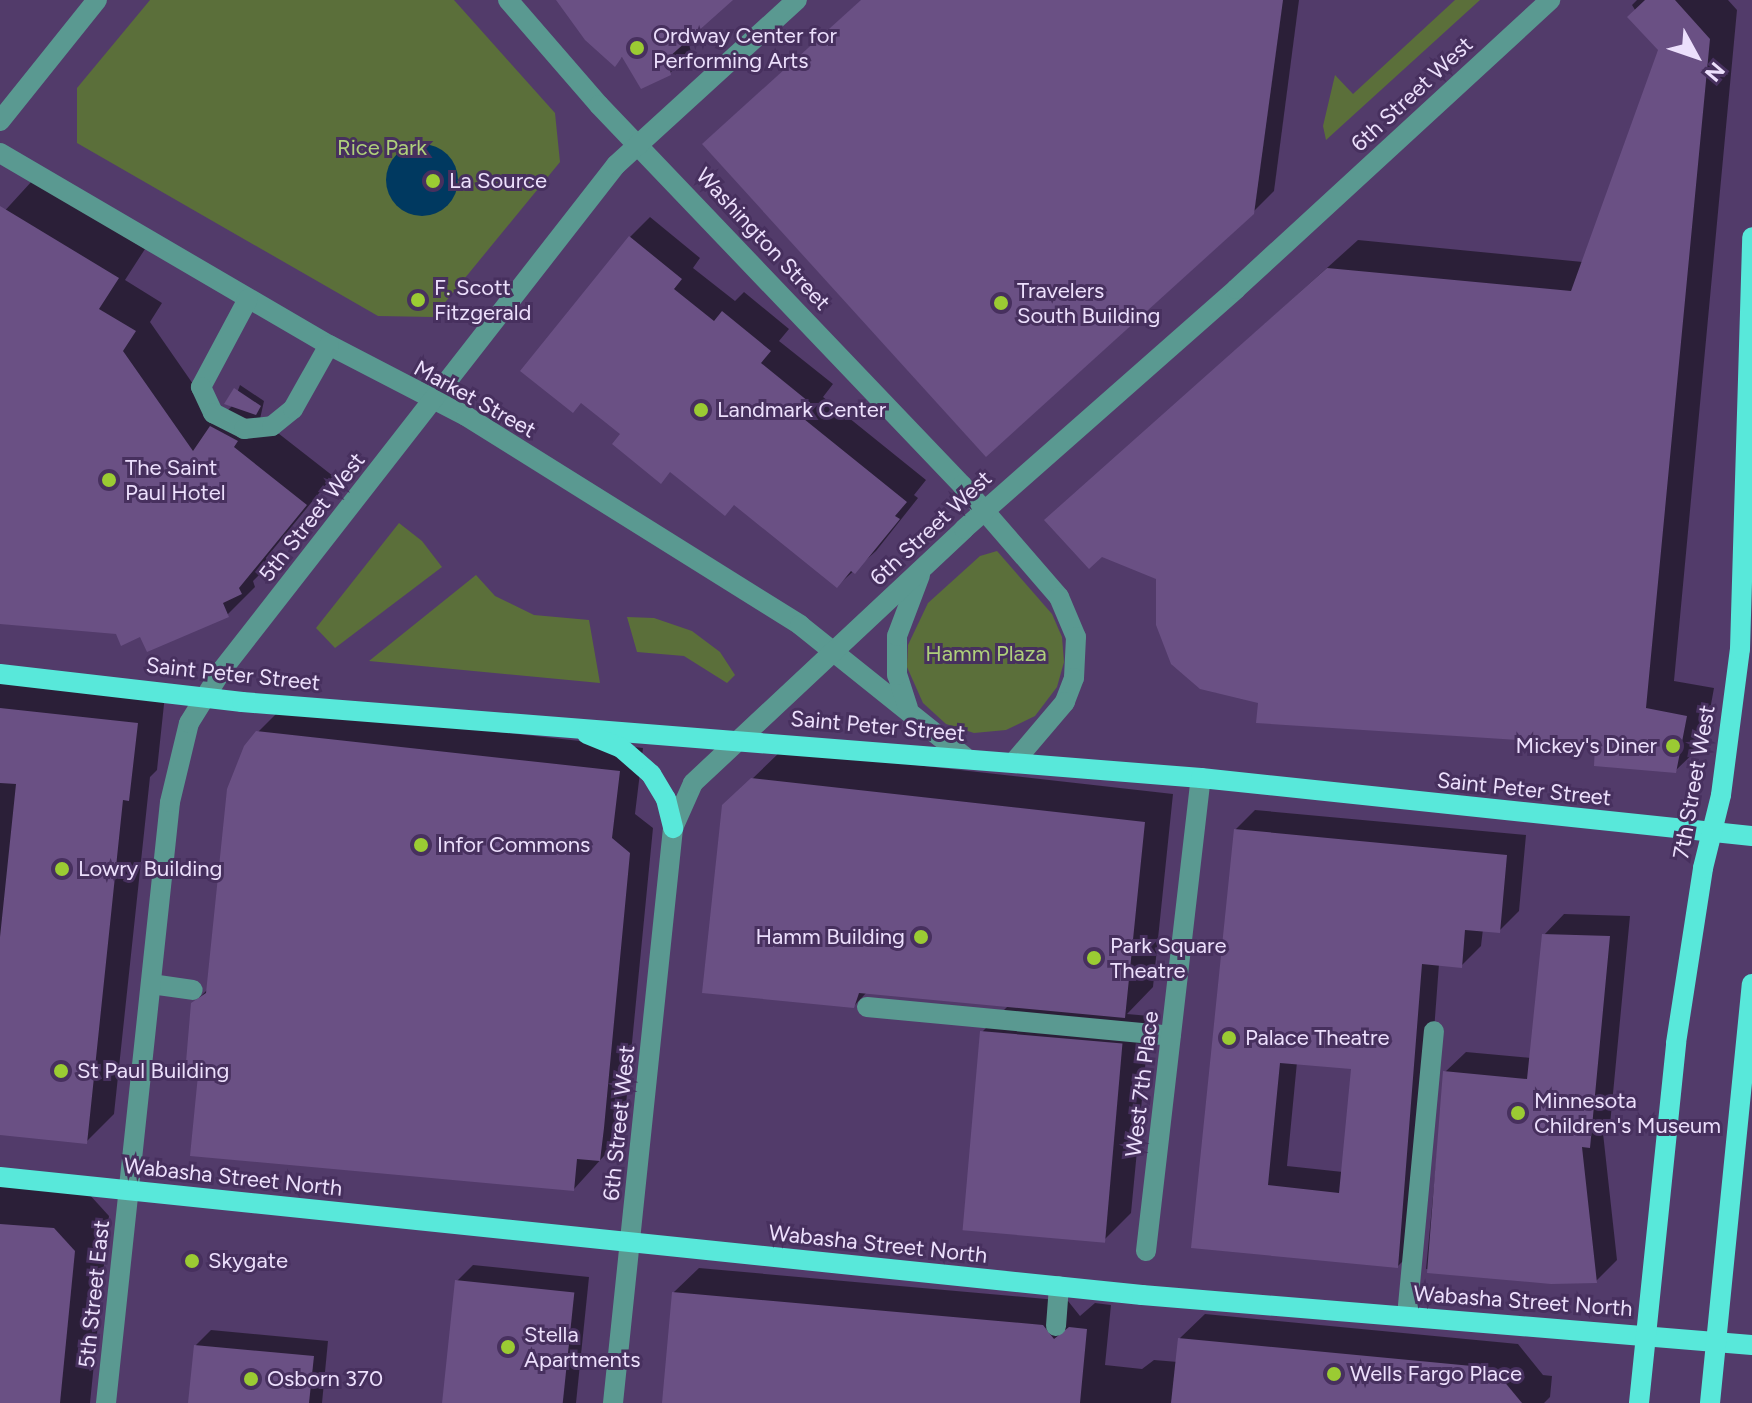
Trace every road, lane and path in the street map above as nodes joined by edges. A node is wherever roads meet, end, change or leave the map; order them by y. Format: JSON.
{"nodes":[{"id":1,"x":97,"y":0,"type":"edge"},
{"id":2,"x":508,"y":0,"type":"edge"},
{"id":3,"x":797,"y":0,"type":"edge"},
{"id":4,"x":1550,"y":0,"type":"edge"},
{"id":5,"x":0,"y":121,"type":"edge"},
{"id":6,"x":638,"y":144,"type":"junction"},
{"id":7,"x":0,"y":153,"type":"edge"},
{"id":8,"x":1752,"y":237,"type":"edge"},
{"id":9,"x":248,"y":299,"type":"junction"},
{"id":10,"x":329,"y":345,"type":"junction"},
{"id":11,"x":432,"y":400,"type":"junction"},
{"id":12,"x":983,"y":513,"type":"junction"},
{"id":13,"x":924,"y":566,"type":"junction"},
{"id":14,"x":835,"y":651,"type":"junction"},
{"id":15,"x":0,"y":674,"type":"edge"},
{"id":16,"x":205,"y":697,"type":"junction"},
{"id":17,"x":910,"y":712,"type":"junction"},
{"id":18,"x":570,"y":727,"type":"junction"},
{"id":19,"x":738,"y":739,"type":"junction"},
{"id":20,"x":965,"y":757,"type":"junction"},
{"id":21,"x":1014,"y":762,"type":"junction"},
{"id":22,"x":1201,"y":778,"type":"junction"},
{"id":23,"x":673,"y":828,"type":"junction"},
{"id":24,"x":1712,"y":833,"type":"junction"},
{"id":25,"x":1752,"y":836,"type":"edge"},
{"id":26,"x":151,"y":984,"type":"junction"},
{"id":27,"x":1752,"y":984,"type":"edge"},
{"id":28,"x":193,"y":990,"type":"dead end"},
{"id":29,"x":867,"y":1007,"type":"dead end"},
{"id":30,"x":1434,"y":1031,"type":"dead end"},
{"id":31,"x":1171,"y":1036,"type":"junction"},
{"id":32,"x":1744,"y":1146,"type":"edge"},
{"id":33,"x":0,"y":1177,"type":"edge"},
{"id":34,"x":129,"y":1190,"type":"junction"},
{"id":35,"x":630,"y":1242,"type":"junction"},
{"id":36,"x":1146,"y":1251,"type":"dead end"},
{"id":37,"x":1059,"y":1286,"type":"junction"},
{"id":38,"x":1407,"y":1316,"type":"junction"},
{"id":39,"x":1056,"y":1326,"type":"dead end"},
{"id":40,"x":1647,"y":1334,"type":"junction"},
{"id":41,"x":1719,"y":1341,"type":"junction"},
{"id":42,"x":1752,"y":1345,"type":"edge"},
{"id":43,"x":106,"y":1403,"type":"edge"},
{"id":44,"x":613,"y":1403,"type":"edge"},
{"id":45,"x":1639,"y":1403,"type":"edge"},
{"id":46,"x":1710,"y":1403,"type":"edge"}],
"edges":[{"from":1,"to":5,"type":"street"},
{"from":2,"to":6,"type":"street","name":"Washington Street"},
{"from":3,"to":6,"type":"street","name":"5th Street West"},
{"from":4,"to":12,"type":"street","name":"6th Street West"},
{"from":6,"to":11,"type":"street","name":"5th Street West"},
{"from":6,"to":12,"type":"street","name":"Washington Street"},
{"from":7,"to":9,"type":"street","name":"Market Street"},
{"from":8,"to":24,"type":"main road","name":"7th Street West"},
{"from":9,"to":10,"type":"street","name":"Market Street"},
{"from":9,"to":10,"type":"street"},
{"from":10,"to":11,"type":"street","name":"Market Street"},
{"from":11,"to":14,"type":"street","name":"Market Street"},
{"from":11,"to":16,"type":"street","name":"5th Street West"},
{"from":12,"to":13,"type":"street","name":"6th Street West"},
{"from":12,"to":21,"type":"street"},
{"from":13,"to":14,"type":"street","name":"6th Street West"},
{"from":13,"to":17,"type":"street"},
{"from":14,"to":17,"type":"street","name":"Market Street"},
{"from":14,"to":19,"type":"street","name":"6th Street West"},
{"from":15,"to":16,"type":"main road","name":"Saint Peter Street"},
{"from":16,"to":18,"type":"main road","name":"Saint Peter Street"},
{"from":16,"to":26,"type":"street","name":"5th Street West"},
{"from":17,"to":20,"type":"street","name":"Market Street"},
{"from":18,"to":19,"type":"main road","name":"Saint Peter Street"},
{"from":18,"to":23,"type":"main road"},
{"from":19,"to":20,"type":"main road","name":"Saint Peter Street"},
{"from":19,"to":23,"type":"street","name":"6th Street West"},
{"from":20,"to":21,"type":"main road","name":"Saint Peter Street"},
{"from":21,"to":22,"type":"main road","name":"Saint Peter Street"},
{"from":22,"to":24,"type":"main road","name":"Saint Peter Street"},
{"from":22,"to":31,"type":"street","name":"West 7th Place"},
{"from":23,"to":35,"type":"street","name":"6th Street West"},
{"from":24,"to":25,"type":"main road","name":"Saint Peter Street"},
{"from":24,"to":40,"type":"main road","name":"7th Street West"},
{"from":26,"to":28,"type":"street"},
{"from":26,"to":34,"type":"street","name":"5th Street West"},
{"from":27,"to":32,"type":"main road"},
{"from":29,"to":31,"type":"street"},
{"from":30,"to":38,"type":"street"},
{"from":31,"to":36,"type":"street","name":"West 7th Place"},
{"from":32,"to":41,"type":"main road"},
{"from":33,"to":34,"type":"main road","name":"Wabasha Street North"},
{"from":34,"to":35,"type":"main road","name":"Wabasha Street North"},
{"from":34,"to":43,"type":"street","name":"5th Street East"},
{"from":35,"to":37,"type":"main road","name":"Wabasha Street North"},
{"from":35,"to":44,"type":"street","name":"6th Street West"},
{"from":37,"to":38,"type":"main road","name":"Wabasha Street North"},
{"from":37,"to":39,"type":"street"},
{"from":38,"to":40,"type":"main road","name":"Wabasha Street North"},
{"from":40,"to":41,"type":"main road","name":"Wabasha Street North"},
{"from":40,"to":45,"type":"main road","name":"7th Street West"},
{"from":41,"to":42,"type":"main road","name":"Wabasha Street North"},
{"from":41,"to":46,"type":"main road"}]}
